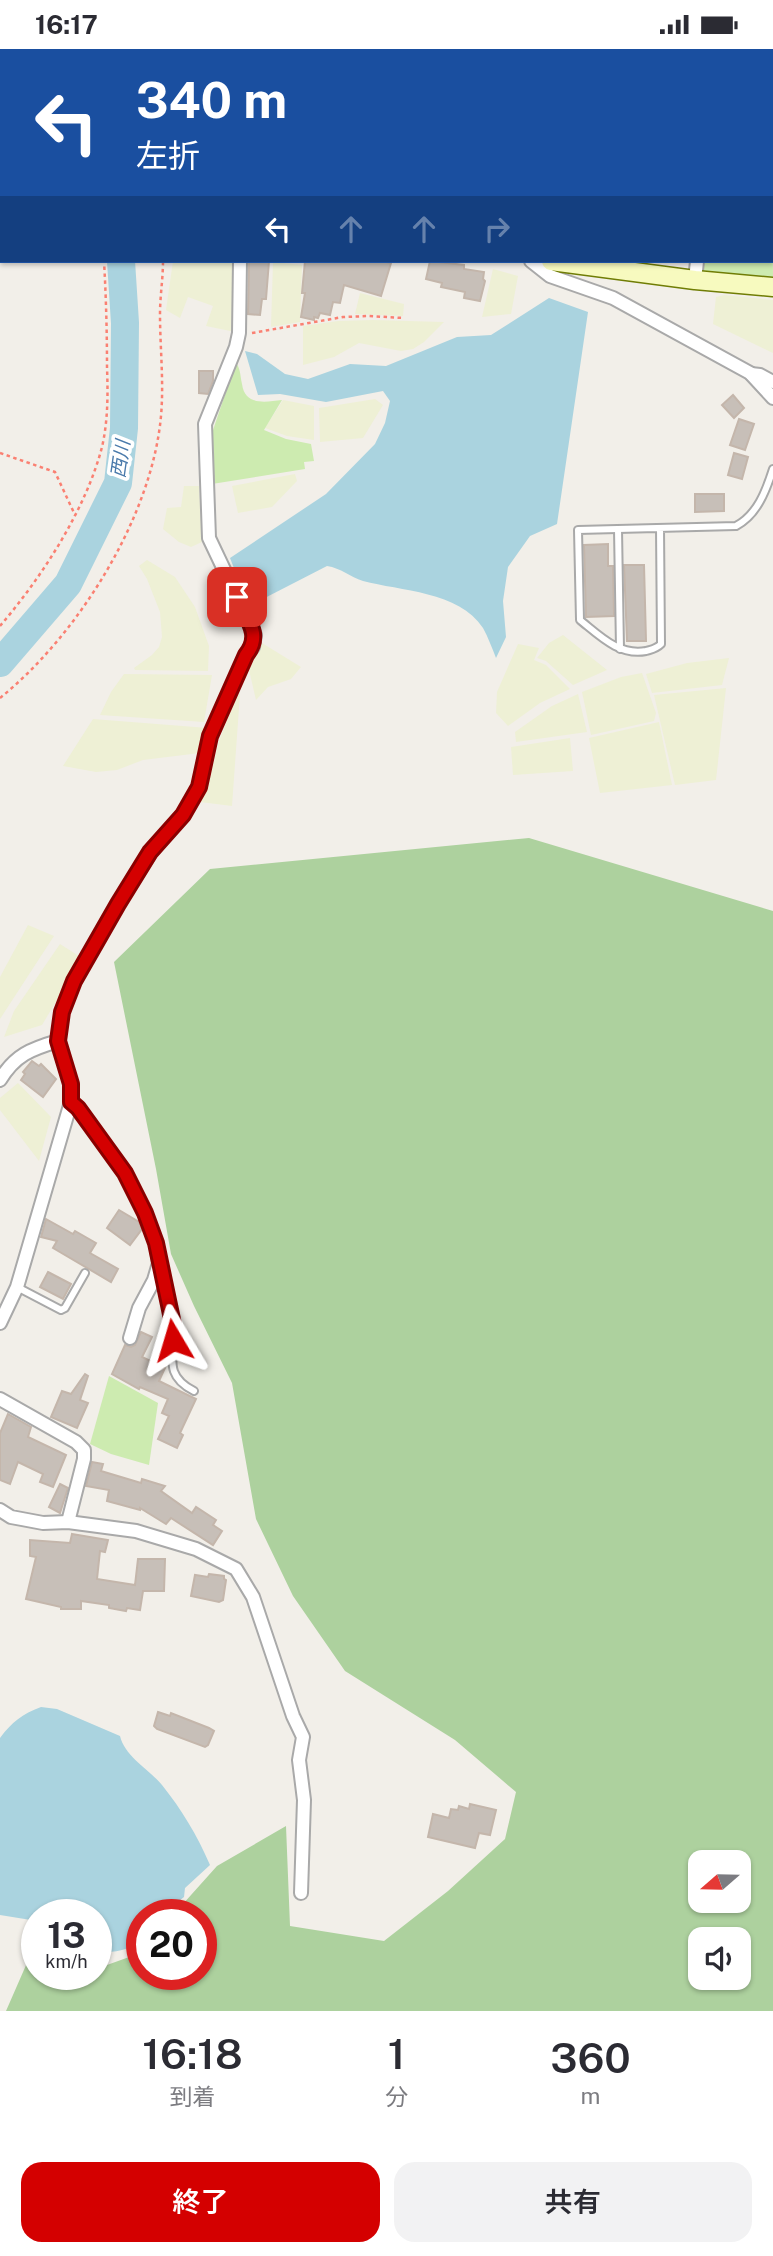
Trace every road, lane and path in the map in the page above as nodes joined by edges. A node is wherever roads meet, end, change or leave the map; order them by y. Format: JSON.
{"nodes":[{"id":1,"x":104,"y":263,"type":"edge"},
{"id":2,"x":163,"y":263,"type":"edge"},
{"id":3,"x":240,"y":263,"type":"edge"},
{"id":4,"x":534,"y":263,"type":"edge"},
{"id":5,"x":566,"y":263,"type":"edge"},
{"id":6,"x":697,"y":263,"type":"edge"},
{"id":7,"x":695,"y":280,"type":"junction"},
{"id":8,"x":773,"y":287,"type":"edge"},
{"id":9,"x":404,"y":318,"type":"dead end"},
{"id":10,"x":239,"y":336,"type":"junction"},
{"id":11,"x":750,"y":373,"type":"junction"},
{"id":12,"x":773,"y":382,"type":"edge"},
{"id":13,"x":773,"y":398,"type":"edge"},
{"id":14,"x":0,"y":453,"type":"edge"},
{"id":15,"x":773,"y":469,"type":"edge"},
{"id":16,"x":75,"y":515,"type":"junction"},
{"id":17,"x":660,"y":528,"type":"junction"},
{"id":18,"x":618,"y":529,"type":"junction"},
{"id":19,"x":0,"y":625,"type":"edge"},
{"id":20,"x":620,"y":649,"type":"junction"},
{"id":21,"x":0,"y":698,"type":"edge"},
{"id":22,"x":58,"y":1041,"type":"junction"},
{"id":23,"x":0,"y":1080,"type":"edge"},
{"id":24,"x":71,"y":1102,"type":"junction"},
{"id":25,"x":159,"y":1263,"type":"junction"},
{"id":26,"x":85,"y":1273,"type":"dead end"},
{"id":27,"x":17,"y":1287,"type":"junction"},
{"id":28,"x":0,"y":1323,"type":"edge"},
{"id":29,"x":130,"y":1338,"type":"dead end"},
{"id":30,"x":194,"y":1391,"type":"dead end"},
{"id":31,"x":0,"y":1399,"type":"edge"},
{"id":32,"x":0,"y":1510,"type":"edge"},
{"id":33,"x":68,"y":1522,"type":"junction"},
{"id":34,"x":301,"y":1893,"type":"dead end"}],
"edges":[{"from":1,"to":16,"type":"path"},
{"from":2,"to":21,"type":"path"},
{"from":3,"to":10,"type":"street"},
{"from":4,"to":11,"type":"street"},
{"from":5,"to":7,"type":"main road"},
{"from":6,"to":7,"type":"street"},
{"from":7,"to":8,"type":"main road"},
{"from":9,"to":10,"type":"path"},
{"from":10,"to":22,"type":"street"},
{"from":11,"to":12,"type":"street"},
{"from":11,"to":13,"type":"street"},
{"from":14,"to":16,"type":"path"},
{"from":15,"to":17,"type":"lane"},
{"from":16,"to":19,"type":"path"},
{"from":17,"to":18,"type":"lane"},
{"from":17,"to":20,"type":"lane"},
{"from":18,"to":20,"type":"lane"},
{"from":18,"to":20,"type":"lane"},
{"from":22,"to":23,"type":"street"},
{"from":22,"to":24,"type":"street"},
{"from":24,"to":25,"type":"street"},
{"from":24,"to":27,"type":"street"},
{"from":25,"to":29,"type":"street"},
{"from":25,"to":30,"type":"lane"},
{"from":26,"to":27,"type":"lane"},
{"from":27,"to":28,"type":"street"},
{"from":31,"to":33,"type":"street"},
{"from":32,"to":33,"type":"street"},
{"from":33,"to":34,"type":"street"}]}
